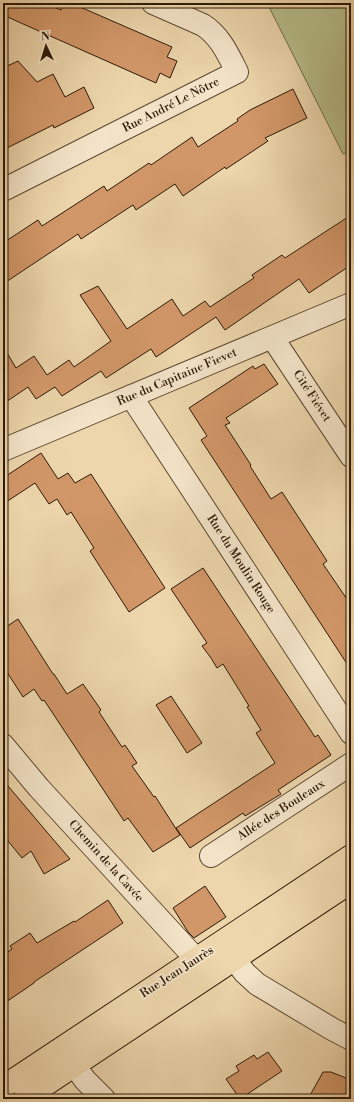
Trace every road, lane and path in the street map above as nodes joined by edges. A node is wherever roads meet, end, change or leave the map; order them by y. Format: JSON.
{"nodes":[{"id":1,"x":153,"y":3,"type":"edge"},
{"id":2,"x":3,"y":190,"type":"edge"},
{"id":3,"x":351,"y":304,"type":"edge"},
{"id":4,"x":272,"y":337,"type":"junction"},
{"id":5,"x":131,"y":396,"type":"junction"},
{"id":6,"x":3,"y":450,"type":"edge"},
{"id":7,"x":351,"y":456,"type":"edge"},
{"id":8,"x":351,"y":732,"type":"edge"},
{"id":9,"x":3,"y":746,"type":"edge"},
{"id":10,"x":351,"y":764,"type":"edge"},
{"id":11,"x":211,"y":856,"type":"dead end"},
{"id":12,"x":351,"y":856,"type":"edge"},
{"id":13,"x":351,"y":882,"type":"edge"},
{"id":14,"x":227,"y":951,"type":"junction"},
{"id":15,"x":201,"y":968,"type":"junction"},
{"id":16,"x":351,"y":1039,"type":"edge"},
{"id":17,"x":62,"y":1048,"type":"junction"},
{"id":18,"x":74,"y":1066,"type":"junction"},
{"id":19,"x":3,"y":1087,"type":"edge"},
{"id":20,"x":24,"y":1099,"type":"edge"},
{"id":21,"x":104,"y":1099,"type":"edge"}],
"edges":[{"from":1,"to":2,"type":"street","name":"Rue André Le Nôtre"},
{"from":3,"to":4,"type":"street","name":"Rue du Capitaine Fievet"},
{"from":4,"to":5,"type":"street","name":"Rue du Capitaine Fievet"},
{"from":4,"to":7,"type":"street","name":"Cité Fiévet"},
{"from":5,"to":6,"type":"street","name":"Rue du Capitaine Fievet"},
{"from":5,"to":8,"type":"street","name":"Rue du Moulin Rouge"},
{"from":9,"to":15,"type":"street","name":"Chemin de la Cavée"},
{"from":10,"to":11,"type":"street","name":"Allée des Bouleaux"},
{"from":12,"to":14,"type":"main road","name":"Rue Jean Jaurès"},
{"from":13,"to":14,"type":"main road","name":"Rue Jean Jaurès"},
{"from":14,"to":15,"type":"main road","name":"Rue Jean Jaurès"},
{"from":14,"to":16,"type":"street"},
{"from":15,"to":17,"type":"main road","name":"Rue Jean Jaurès"},
{"from":15,"to":18,"type":"main road","name":"Rue Jean Jaurès"},
{"from":17,"to":18,"type":"street"},
{"from":17,"to":19,"type":"main road","name":"Rue Jean Jaurès"},
{"from":18,"to":20,"type":"main road","name":"Rue Jean Jaurès"},
{"from":18,"to":21,"type":"street"}]}
